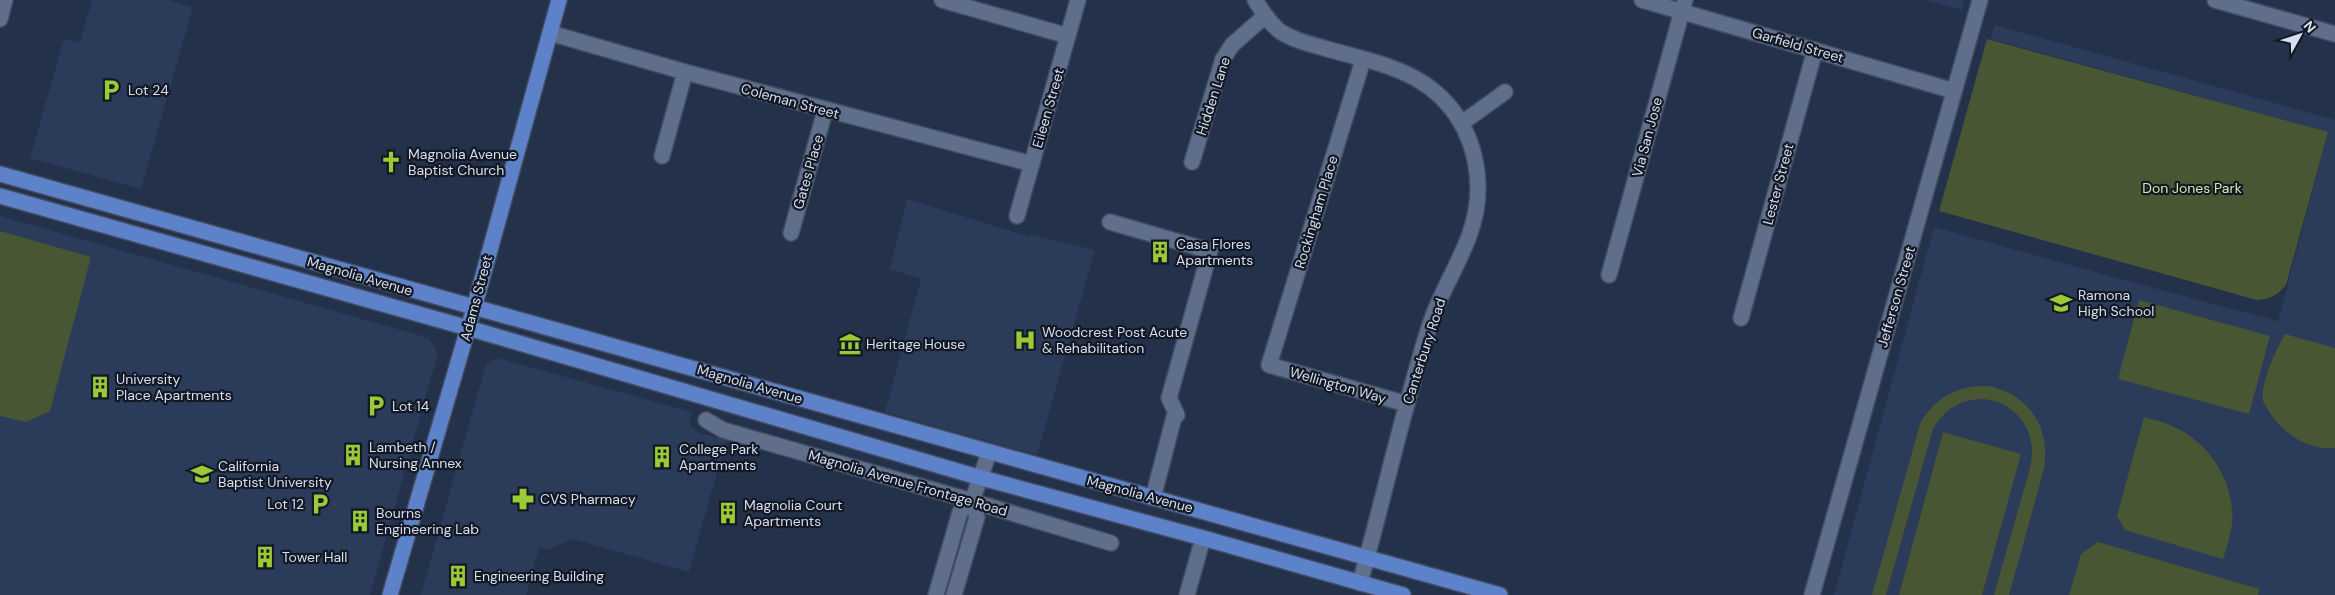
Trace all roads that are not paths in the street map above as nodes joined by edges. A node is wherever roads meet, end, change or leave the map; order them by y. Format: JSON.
{"nodes":[{"id":1,"x":6,"y":0,"type":"edge"},
{"id":2,"x":559,"y":0,"type":"edge"},
{"id":3,"x":942,"y":0,"type":"edge"},
{"id":4,"x":1078,"y":0,"type":"edge"},
{"id":5,"x":1255,"y":0,"type":"edge"},
{"id":6,"x":1642,"y":0,"type":"edge"},
{"id":7,"x":1980,"y":0,"type":"edge"},
{"id":8,"x":2215,"y":0,"type":"edge"},
{"id":9,"x":1683,"y":6,"type":"edge"},
{"id":10,"x":1265,"y":16,"type":"junction"},
{"id":11,"x":0,"y":20,"type":"edge"},
{"id":12,"x":550,"y":33,"type":"junction"},
{"id":13,"x":2335,"y":34,"type":"edge"},
{"id":14,"x":1068,"y":36,"type":"junction"},
{"id":15,"x":1815,"y":50,"type":"junction"},
{"id":16,"x":1363,"y":60,"type":"junction"},
{"id":17,"x":685,"y":72,"type":"junction"},
{"id":18,"x":1954,"y":91,"type":"junction"},
{"id":19,"x":1505,"y":92,"type":"dead end"},
{"id":20,"x":825,"y":110,"type":"junction"},
{"id":21,"x":1462,"y":123,"type":"junction"},
{"id":22,"x":662,"y":156,"type":"dead end"},
{"id":23,"x":1192,"y":162,"type":"dead end"},
{"id":24,"x":1032,"y":164,"type":"junction"},
{"id":25,"x":0,"y":174,"type":"edge"},
{"id":26,"x":0,"y":196,"type":"edge"},
{"id":27,"x":1017,"y":216,"type":"dead end"},
{"id":28,"x":1110,"y":222,"type":"dead end"},
{"id":29,"x":791,"y":233,"type":"dead end"},
{"id":30,"x":1609,"y":275,"type":"dead end"},
{"id":31,"x":474,"y":308,"type":"junction"},
{"id":32,"x":1741,"y":318,"type":"dead end"},
{"id":33,"x":468,"y":328,"type":"junction"},
{"id":34,"x":1269,"y":365,"type":"joint"},
{"id":35,"x":1407,"y":404,"type":"junction"},
{"id":36,"x":706,"y":420,"type":"dead end"},
{"id":37,"x":989,"y":453,"type":"junction"},
{"id":38,"x":980,"y":477,"type":"junction"},
{"id":39,"x":1153,"y":498,"type":"junction"},
{"id":40,"x":972,"y":501,"type":"junction"},
{"id":41,"x":1203,"y":538,"type":"junction"},
{"id":42,"x":1111,"y":543,"type":"dead end"},
{"id":43,"x":1367,"y":557,"type":"junction"},
{"id":44,"x":1360,"y":583,"type":"junction"},
{"id":45,"x":390,"y":595,"type":"edge"},
{"id":46,"x":936,"y":595,"type":"edge"},
{"id":47,"x":954,"y":595,"type":"edge"},
{"id":48,"x":1187,"y":595,"type":"edge"},
{"id":49,"x":1403,"y":595,"type":"edge"},
{"id":50,"x":1500,"y":595,"type":"edge"},
{"id":51,"x":1812,"y":595,"type":"edge"}],
"edges":[{"from":1,"to":11,"type":"street"},
{"from":2,"to":12,"type":"main road","name":"Adams Street"},
{"from":3,"to":14,"type":"street"},
{"from":4,"to":14,"type":"street","name":"Eileen Street"},
{"from":5,"to":10,"type":"street","name":"Canterbury Road"},
{"from":6,"to":9,"type":"street","name":"Garfield Street"},
{"from":7,"to":18,"type":"street","name":"Jefferson Street"},
{"from":8,"to":13,"type":"street"},
{"from":9,"to":15,"type":"street","name":"Garfield Street"},
{"from":9,"to":30,"type":"street","name":"Via San Jose"},
{"from":10,"to":16,"type":"street","name":"Canterbury Road"},
{"from":10,"to":23,"type":"street","name":"Hidden Lane"},
{"from":12,"to":17,"type":"street","name":"Coleman Street"},
{"from":12,"to":31,"type":"main road","name":"Adams Street"},
{"from":14,"to":24,"type":"street","name":"Eileen Street"},
{"from":15,"to":18,"type":"street","name":"Garfield Street"},
{"from":15,"to":32,"type":"street","name":"Lester Street"},
{"from":16,"to":21,"type":"street","name":"Canterbury Road"},
{"from":16,"to":34,"type":"street","name":"Rockingham Place"},
{"from":17,"to":20,"type":"street","name":"Coleman Street"},
{"from":17,"to":22,"type":"street"},
{"from":18,"to":51,"type":"street","name":"Jefferson Street"},
{"from":19,"to":21,"type":"street"},
{"from":20,"to":24,"type":"street","name":"Coleman Street"},
{"from":20,"to":29,"type":"street","name":"Gates Place"},
{"from":21,"to":35,"type":"street","name":"Canterbury Road"},
{"from":24,"to":27,"type":"street","name":"Eileen Street"},
{"from":25,"to":31,"type":"main road","name":"Magnolia Avenue"},
{"from":26,"to":33,"type":"main road","name":"Magnolia Avenue"},
{"from":28,"to":39,"type":"street"},
{"from":31,"to":33,"type":"main road","name":"Adams Street"},
{"from":31,"to":37,"type":"main road","name":"Magnolia Avenue"},
{"from":33,"to":38,"type":"main road","name":"Magnolia Avenue"},
{"from":33,"to":45,"type":"main road","name":"Adams Street"},
{"from":34,"to":35,"type":"street","name":"Wellington Way"},
{"from":35,"to":43,"type":"street","name":"Canterbury Road"},
{"from":36,"to":40,"type":"street","name":"Magnolia Avenue Frontage Road"},
{"from":37,"to":38,"type":"street"},
{"from":37,"to":39,"type":"main road","name":"Magnolia Avenue"},
{"from":38,"to":40,"type":"street"},
{"from":38,"to":41,"type":"main road","name":"Magnolia Avenue"},
{"from":39,"to":43,"type":"main road","name":"Magnolia Avenue"},
{"from":40,"to":42,"type":"street","name":"Magnolia Avenue Frontage Road"},
{"from":40,"to":46,"type":"street"},
{"from":40,"to":47,"type":"street"},
{"from":41,"to":44,"type":"main road","name":"Magnolia Avenue"},
{"from":41,"to":48,"type":"street"},
{"from":43,"to":44,"type":"street","name":"Canterbury Road"},
{"from":43,"to":50,"type":"main road","name":"Magnolia Avenue"},
{"from":44,"to":49,"type":"main road","name":"Magnolia Avenue"}]}
